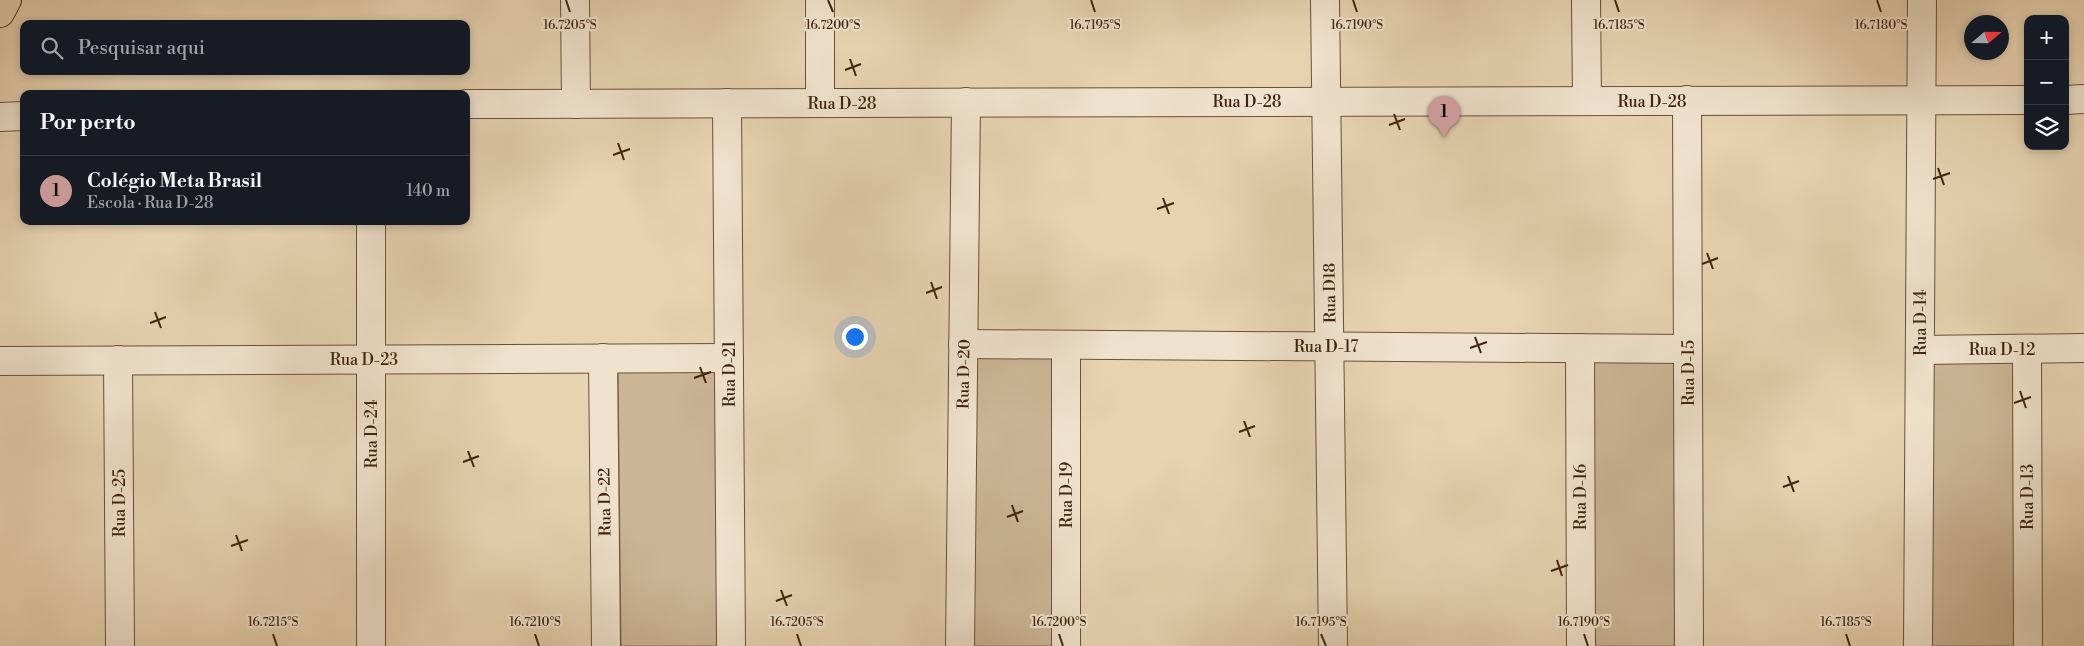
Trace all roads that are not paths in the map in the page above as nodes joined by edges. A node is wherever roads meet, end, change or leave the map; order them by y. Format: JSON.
{"nodes":[{"id":1,"x":7,"y":0,"type":"edge"},
{"id":2,"x":574,"y":0,"type":"edge"},
{"id":3,"x":820,"y":0,"type":"edge"},
{"id":4,"x":1325,"y":0,"type":"edge"},
{"id":5,"x":1586,"y":0,"type":"edge"},
{"id":6,"x":1922,"y":0,"type":"edge"},
{"id":7,"x":0,"y":13,"type":"edge"},
{"id":8,"x":1687,"y":100,"type":"junction"},
{"id":9,"x":1921,"y":100,"type":"junction"},
{"id":10,"x":2024,"y":100,"type":"edge"},
{"id":11,"x":2069,"y":100,"type":"edge"},
{"id":12,"x":2084,"y":100,"type":"edge"},
{"id":13,"x":1326,"y":101,"type":"junction"},
{"id":14,"x":1587,"y":101,"type":"junction"},
{"id":15,"x":820,"y":102,"type":"junction"},
{"id":16,"x":966,"y":102,"type":"junction"},
{"id":17,"x":727,"y":103,"type":"junction"},
{"id":18,"x":470,"y":104,"type":"edge"},
{"id":19,"x":576,"y":104,"type":"junction"},
{"id":20,"x":20,"y":116,"type":"edge"},
{"id":21,"x":0,"y":117,"type":"edge"},
{"id":22,"x":371,"y":225,"type":"edge"},
{"id":23,"x":964,"y":344,"type":"junction"},
{"id":24,"x":1066,"y":344,"type":"junction"},
{"id":25,"x":1329,"y":346,"type":"junction"},
{"id":26,"x":1580,"y":348,"type":"junction"},
{"id":27,"x":2084,"y":348,"type":"edge"},
{"id":28,"x":1688,"y":349,"type":"junction"},
{"id":29,"x":2026,"y":349,"type":"junction"},
{"id":30,"x":1920,"y":350,"type":"junction"},
{"id":31,"x":603,"y":358,"type":"junction"},
{"id":32,"x":729,"y":358,"type":"junction"},
{"id":33,"x":371,"y":359,"type":"junction"},
{"id":34,"x":118,"y":360,"type":"junction"},
{"id":35,"x":0,"y":361,"type":"edge"},
{"id":36,"x":120,"y":646,"type":"edge"},
{"id":37,"x":371,"y":646,"type":"edge"},
{"id":38,"x":606,"y":646,"type":"edge"},
{"id":39,"x":732,"y":646,"type":"edge"},
{"id":40,"x":960,"y":646,"type":"edge"},
{"id":41,"x":1066,"y":646,"type":"edge"},
{"id":42,"x":1333,"y":646,"type":"edge"},
{"id":43,"x":1581,"y":646,"type":"edge"},
{"id":44,"x":1689,"y":646,"type":"edge"},
{"id":45,"x":1918,"y":646,"type":"edge"},
{"id":46,"x":2028,"y":646,"type":"edge"}],
"edges":[{"from":1,"to":7,"type":"main road"},
{"from":2,"to":19,"type":"street"},
{"from":3,"to":15,"type":"street"},
{"from":4,"to":13,"type":"street","name":"Rua D18"},
{"from":5,"to":14,"type":"street"},
{"from":6,"to":9,"type":"street","name":"Rua D-14"},
{"from":8,"to":9,"type":"street","name":"Rua D-28"},
{"from":8,"to":14,"type":"street","name":"Rua D-28"},
{"from":8,"to":28,"type":"street","name":"Rua D-15"},
{"from":9,"to":10,"type":"street","name":"Rua D-28"},
{"from":9,"to":30,"type":"street","name":"Rua D-14"},
{"from":11,"to":12,"type":"street"},
{"from":13,"to":14,"type":"street","name":"Rua D-28"},
{"from":13,"to":16,"type":"street","name":"Rua D-28"},
{"from":13,"to":25,"type":"street","name":"Rua D18"},
{"from":15,"to":16,"type":"street","name":"Rua D-28"},
{"from":15,"to":17,"type":"street","name":"Rua D-28"},
{"from":16,"to":23,"type":"street","name":"Rua D-20"},
{"from":17,"to":19,"type":"street","name":"Rua D-28"},
{"from":17,"to":32,"type":"street","name":"Rua D-21"},
{"from":18,"to":19,"type":"street","name":"Rua D-28"},
{"from":20,"to":21,"type":"street"},
{"from":22,"to":33,"type":"street","name":"Rua D-24"},
{"from":23,"to":24,"type":"street","name":"Rua D-17"},
{"from":23,"to":40,"type":"street","name":"Rua D-20"},
{"from":24,"to":25,"type":"street","name":"Rua D-17"},
{"from":24,"to":41,"type":"street","name":"Rua D-19"},
{"from":25,"to":26,"type":"street","name":"Rua D-17"},
{"from":25,"to":42,"type":"street","name":"Rua D18"},
{"from":26,"to":28,"type":"street","name":"Rua D-17"},
{"from":26,"to":43,"type":"street","name":"Rua D-16"},
{"from":27,"to":29,"type":"street","name":"Rua D-12"},
{"from":28,"to":44,"type":"street","name":"Rua D-15"},
{"from":29,"to":30,"type":"street","name":"Rua D-12"},
{"from":29,"to":46,"type":"street","name":"Rua D-13"},
{"from":30,"to":45,"type":"street","name":"Rua D-14"},
{"from":31,"to":32,"type":"street","name":"Rua D-23"},
{"from":31,"to":33,"type":"street","name":"Rua D-23"},
{"from":31,"to":38,"type":"street","name":"Rua D-22"},
{"from":32,"to":39,"type":"street","name":"Rua D-21"},
{"from":33,"to":34,"type":"street","name":"Rua D-23"},
{"from":33,"to":37,"type":"street","name":"Rua D-24"},
{"from":34,"to":35,"type":"street","name":"Rua D-23"},
{"from":34,"to":36,"type":"street","name":"Rua D-25"}]}
